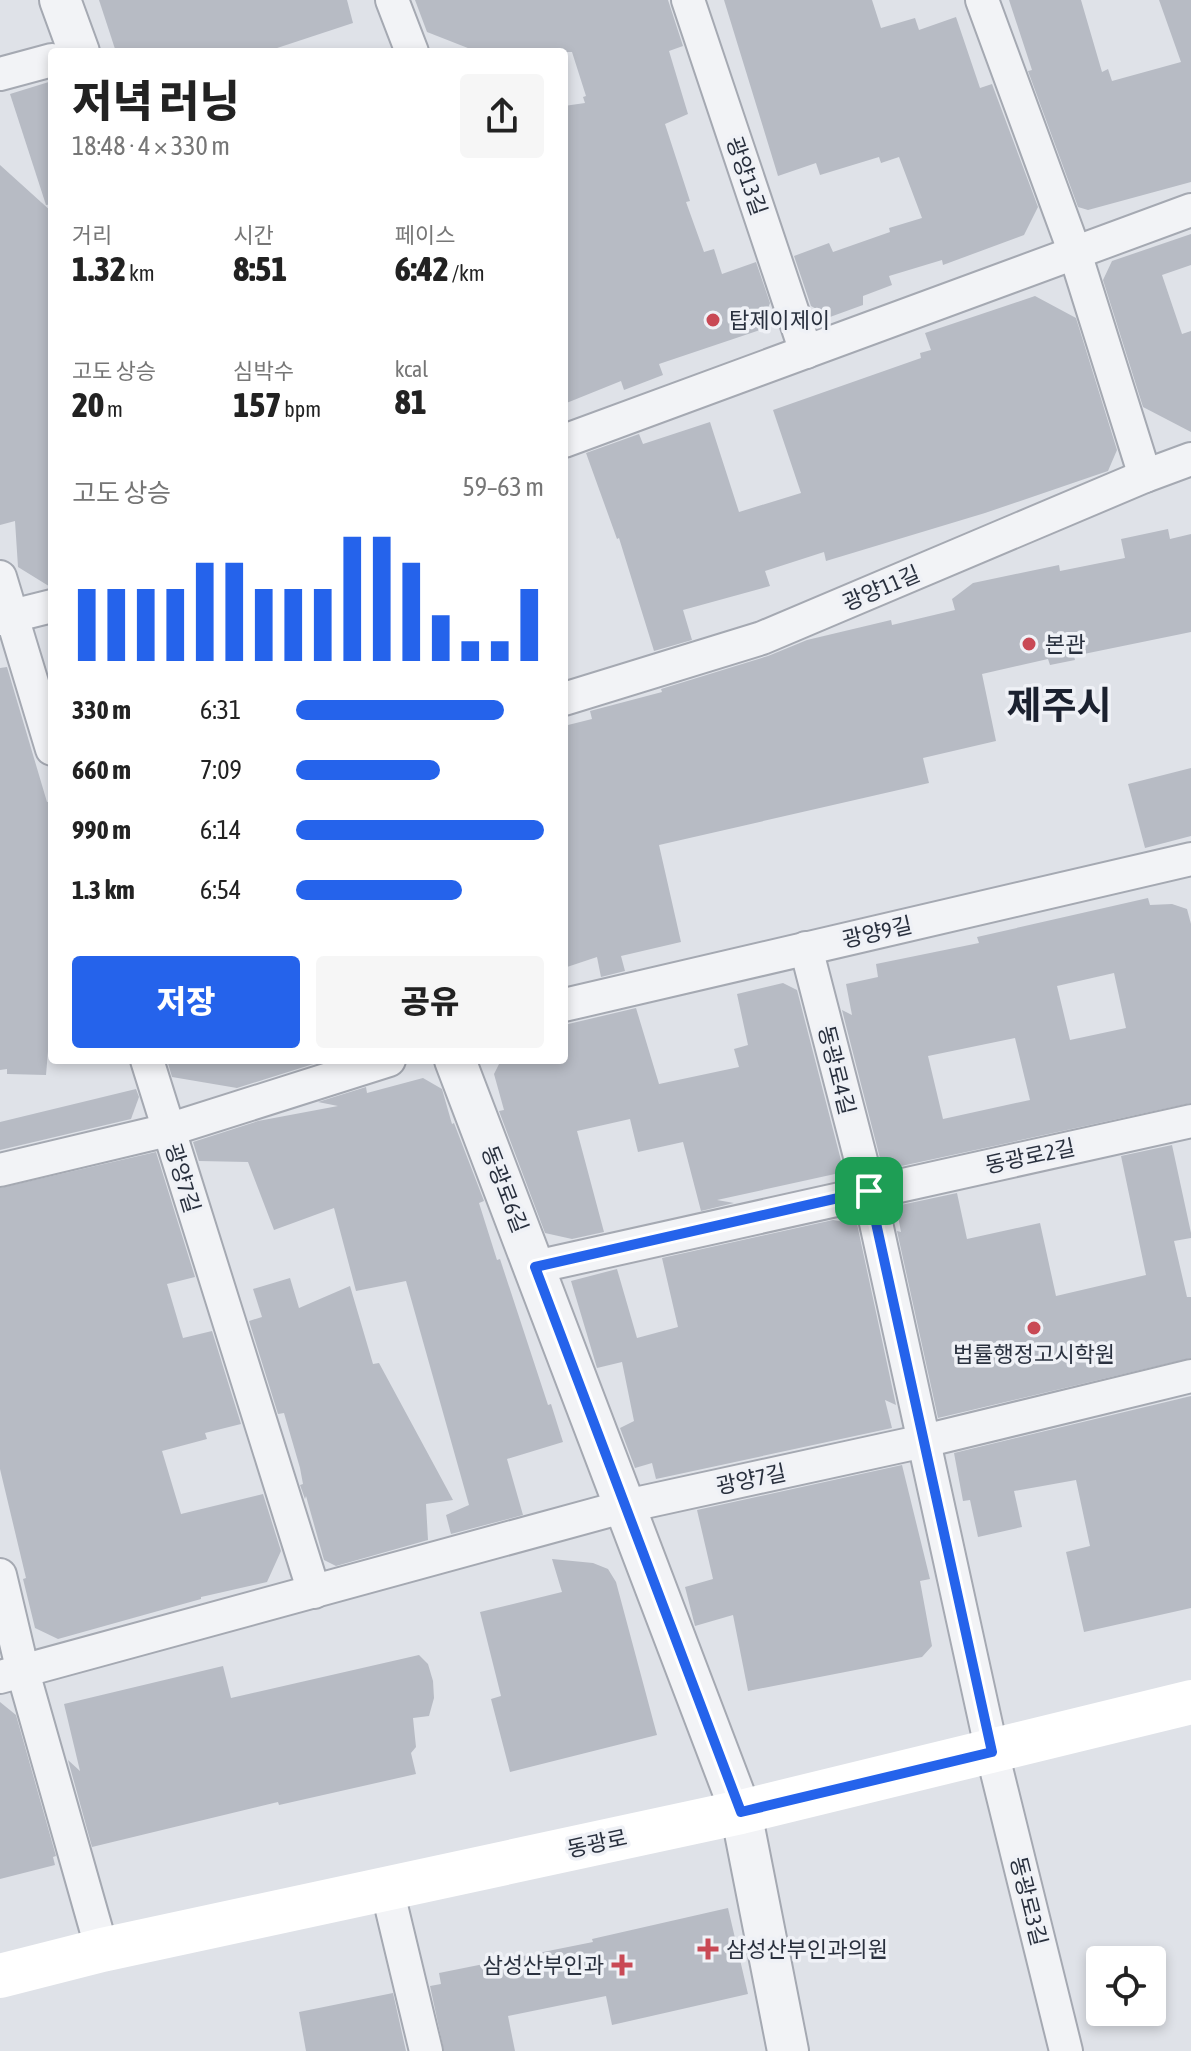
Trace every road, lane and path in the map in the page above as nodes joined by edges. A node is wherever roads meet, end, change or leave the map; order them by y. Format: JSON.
{"nodes":[{"id":1,"x":60,"y":0,"type":"edge"},
{"id":2,"x":392,"y":0,"type":"edge"},
{"id":3,"x":688,"y":0,"type":"edge"},
{"id":4,"x":982,"y":0,"type":"edge"},
{"id":5,"x":78,"y":48,"type":"edge"},
{"id":6,"x":410,"y":48,"type":"edge"},
{"id":7,"x":48,"y":61,"type":"edge"},
{"id":8,"x":0,"y":74,"type":"edge"},
{"id":9,"x":1191,"y":210,"type":"edge"},
{"id":10,"x":1075,"y":253,"type":"junction"},
{"id":11,"x":806,"y":352,"type":"junction"},
{"id":12,"x":568,"y":440,"type":"edge"},
{"id":13,"x":1191,"y":459,"type":"edge"},
{"id":14,"x":1145,"y":476,"type":"junction"},
{"id":15,"x":0,"y":577,"type":"edge"},
{"id":16,"x":48,"y":607,"type":"edge"},
{"id":17,"x":6,"y":618,"type":"edge"},
{"id":18,"x":568,"y":698,"type":"edge"},
{"id":19,"x":48,"y":738,"type":"edge"},
{"id":20,"x":1191,"y":859,"type":"edge"},
{"id":21,"x":806,"y":948,"type":"junction"},
{"id":22,"x":568,"y":1004,"type":"edge"},
{"id":23,"x":148,"y":1064,"type":"edge"},
{"id":24,"x":376,"y":1064,"type":"edge"},
{"id":25,"x":457,"y":1064,"type":"edge"},
{"id":26,"x":1191,"y":1121,"type":"edge"},
{"id":27,"x":168,"y":1130,"type":"junction"},
{"id":28,"x":0,"y":1170,"type":"edge"},
{"id":29,"x":869,"y":1191,"type":"junction"},
{"id":30,"x":535,"y":1267,"type":"junction"},
{"id":31,"x":1191,"y":1376,"type":"edge"},
{"id":32,"x":924,"y":1441,"type":"junction"},
{"id":33,"x":626,"y":1506,"type":"junction"},
{"id":34,"x":0,"y":1575,"type":"edge"},
{"id":35,"x":314,"y":1592,"type":"junction"},
{"id":36,"x":12,"y":1675,"type":"edge"},
{"id":37,"x":1191,"y":1702,"type":"edge"},
{"id":38,"x":992,"y":1752,"type":"junction"},
{"id":39,"x":741,"y":1812,"type":"junction"},
{"id":40,"x":387,"y":1889,"type":"junction"},
{"id":41,"x":102,"y":1950,"type":"junction"},
{"id":42,"x":0,"y":1976,"type":"edge"},
{"id":43,"x":426,"y":2051,"type":"edge"},
{"id":44,"x":788,"y":2051,"type":"edge"},
{"id":45,"x":1066,"y":2051,"type":"edge"}],
"edges":[{"from":1,"to":5,"type":"street"},
{"from":2,"to":6,"type":"street"},
{"from":3,"to":11,"type":"street","name":"광양13길"},
{"from":4,"to":10,"type":"street"},
{"from":7,"to":8,"type":"street"},
{"from":9,"to":10,"type":"street"},
{"from":10,"to":11,"type":"street"},
{"from":10,"to":14,"type":"street"},
{"from":11,"to":12,"type":"street"},
{"from":13,"to":14,"type":"street","name":"광양11길"},
{"from":14,"to":18,"type":"street","name":"광양11길"},
{"from":15,"to":17,"type":"street"},
{"from":16,"to":17,"type":"street"},
{"from":17,"to":19,"type":"street"},
{"from":20,"to":21,"type":"street","name":"광양9길"},
{"from":21,"to":22,"type":"street","name":"광양9길"},
{"from":21,"to":29,"type":"street","name":"동광로4길"},
{"from":23,"to":27,"type":"street"},
{"from":24,"to":27,"type":"street"},
{"from":25,"to":30,"type":"street","name":"동광로6길"},
{"from":26,"to":29,"type":"street","name":"동광로2길"},
{"from":27,"to":28,"type":"street"},
{"from":27,"to":35,"type":"street","name":"광양7길"},
{"from":29,"to":30,"type":"street"},
{"from":29,"to":32,"type":"street","name":"동광로4길"},
{"from":30,"to":33,"type":"street","name":"동광로6길"},
{"from":31,"to":32,"type":"street","name":"광양7길"},
{"from":32,"to":33,"type":"street","name":"광양7길"},
{"from":32,"to":38,"type":"street","name":"동광로4길"},
{"from":33,"to":35,"type":"street","name":"광양7길"},
{"from":33,"to":39,"type":"street","name":"동광로6길"},
{"from":34,"to":36,"type":"street"},
{"from":35,"to":36,"type":"street","name":"광양7길"},
{"from":36,"to":41,"type":"street"},
{"from":37,"to":38,"type":"main road","name":"동광로"},
{"from":38,"to":39,"type":"main road","name":"동광로"},
{"from":38,"to":45,"type":"street","name":"동광로3길"},
{"from":39,"to":40,"type":"main road","name":"동광로"},
{"from":39,"to":44,"type":"street","name":"동광로6길"},
{"from":40,"to":41,"type":"main road","name":"동광로"},
{"from":40,"to":43,"type":"street"},
{"from":41,"to":42,"type":"main road","name":"동광로"}]}
